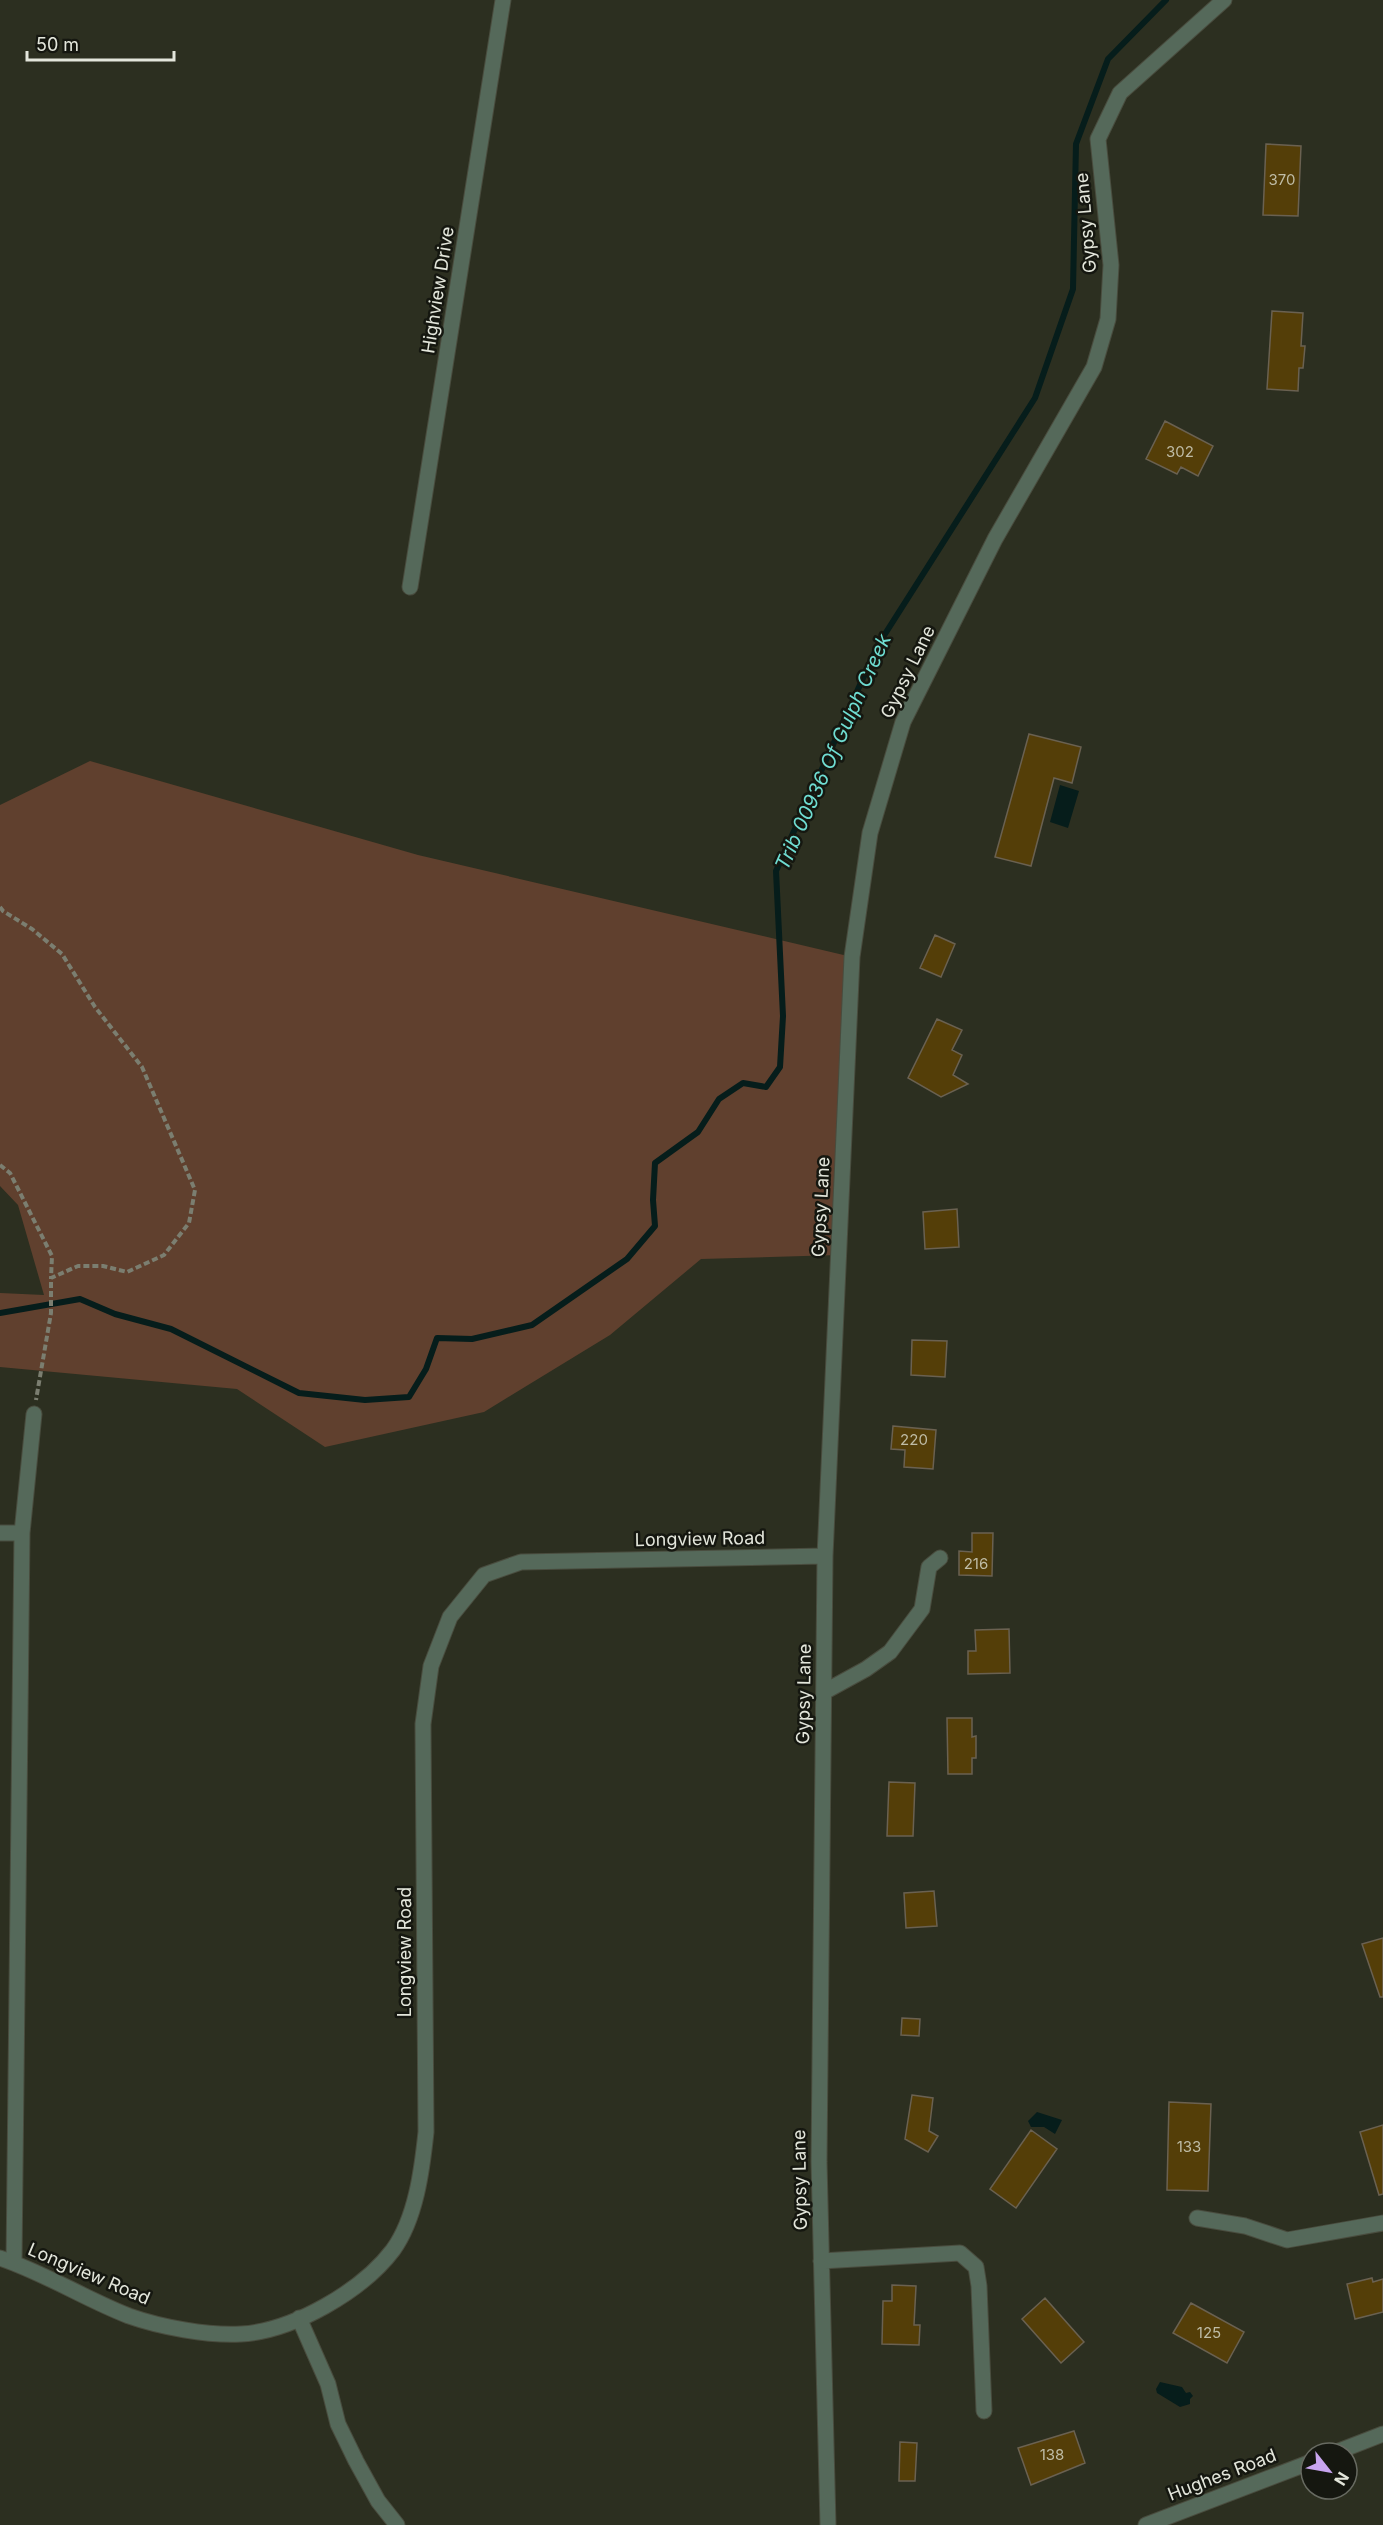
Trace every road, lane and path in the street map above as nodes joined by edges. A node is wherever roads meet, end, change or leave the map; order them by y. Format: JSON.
{"nodes":[{"id":1,"x":503,"y":0,"type":"edge"},
{"id":2,"x":1224,"y":0,"type":"edge"},
{"id":3,"x":410,"y":586,"type":"dead end"},
{"id":4,"x":0,"y":907,"type":"edge"},
{"id":5,"x":0,"y":1165,"type":"edge"},
{"id":6,"x":51,"y":1278,"type":"junction"},
{"id":7,"x":34,"y":1414,"type":"joint"},
{"id":8,"x":0,"y":1533,"type":"edge"},
{"id":9,"x":22,"y":1533,"type":"junction"},
{"id":10,"x":825,"y":1556,"type":"junction"},
{"id":11,"x":940,"y":1558,"type":"dead end"},
{"id":12,"x":824,"y":1692,"type":"junction"},
{"id":13,"x":1197,"y":2218,"type":"dead end"},
{"id":14,"x":1383,"y":2223,"type":"edge"},
{"id":15,"x":7,"y":2260,"type":"edge"},
{"id":16,"x":821,"y":2261,"type":"junction"},
{"id":17,"x":299,"y":2318,"type":"junction"},
{"id":18,"x":984,"y":2411,"type":"dead end"},
{"id":19,"x":1383,"y":2434,"type":"edge"},
{"id":20,"x":1359,"y":2443,"type":"edge"},
{"id":21,"x":1299,"y":2467,"type":"edge"},
{"id":22,"x":397,"y":2525,"type":"edge"},
{"id":23,"x":828,"y":2525,"type":"edge"},
{"id":24,"x":1146,"y":2525,"type":"edge"}],
"edges":[{"from":1,"to":3,"type":"street","name":"Highview Drive"},
{"from":2,"to":10,"type":"street","name":"Gypsy Lane"},
{"from":4,"to":6,"type":"path"},
{"from":5,"to":6,"type":"path"},
{"from":6,"to":7,"type":"path"},
{"from":7,"to":9,"type":"street"},
{"from":8,"to":9,"type":"street"},
{"from":9,"to":15,"type":"street"},
{"from":10,"to":12,"type":"street","name":"Gypsy Lane"},
{"from":10,"to":17,"type":"street","name":"Longview Road"},
{"from":11,"to":12,"type":"street"},
{"from":12,"to":16,"type":"street","name":"Gypsy Lane"},
{"from":13,"to":14,"type":"street"},
{"from":15,"to":17,"type":"street","name":"Longview Road"},
{"from":16,"to":18,"type":"street"},
{"from":16,"to":23,"type":"street","name":"Gypsy Lane"},
{"from":17,"to":22,"type":"street"},
{"from":19,"to":20,"type":"street"},
{"from":21,"to":24,"type":"street","name":"Hughes Road"}]}
